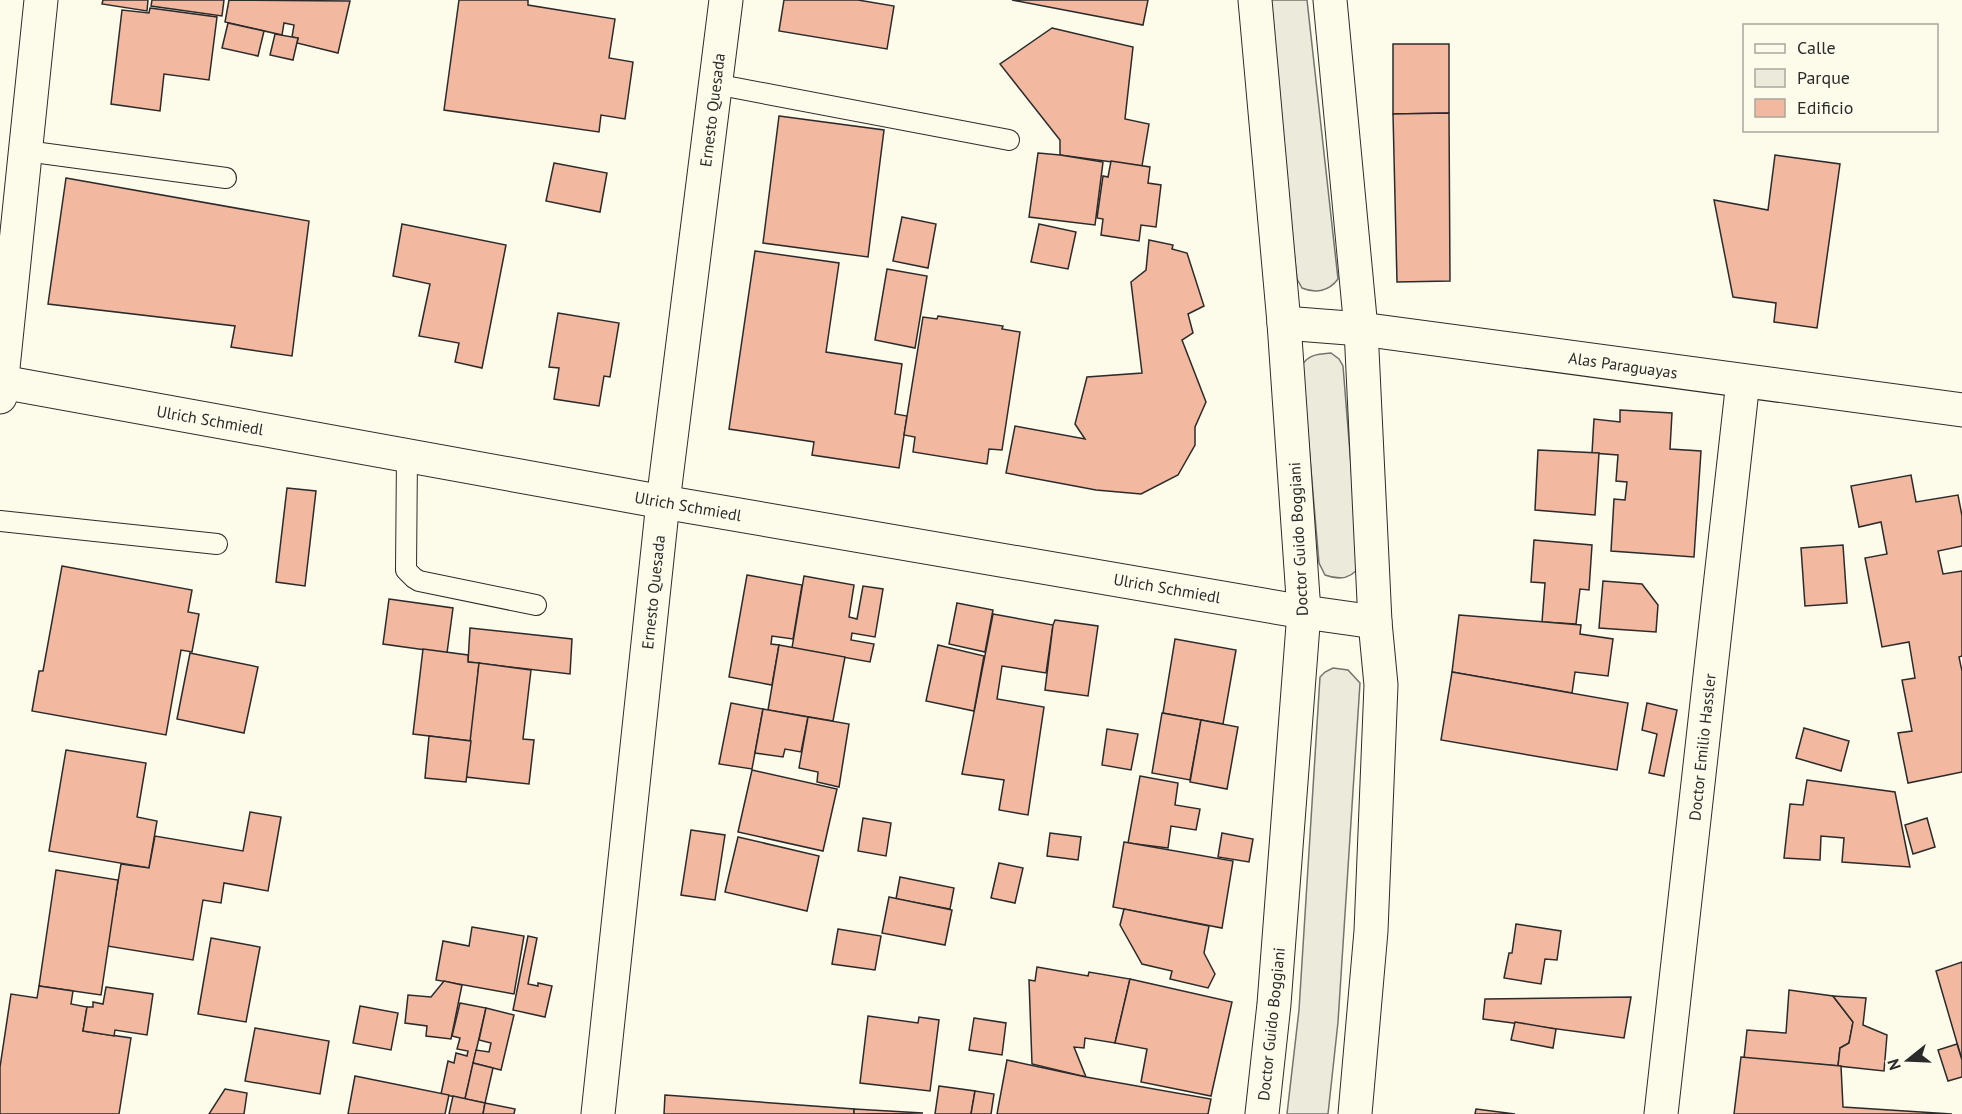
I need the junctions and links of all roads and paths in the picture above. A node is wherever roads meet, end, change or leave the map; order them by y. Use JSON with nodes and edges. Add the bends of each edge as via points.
{"nodes":[{"id":1,"x":41,"y":0,"type":"edge"},
{"id":2,"x":726,"y":0,"type":"edge"},
{"id":3,"x":1255,"y":0,"type":"edge"},
{"id":4,"x":1330,"y":0,"type":"edge"},
{"id":5,"x":715,"y":84,"type":"junction"},
{"id":6,"x":1009,"y":140,"type":"dead end"},
{"id":7,"x":26,"y":151,"type":"junction"},
{"id":8,"x":226,"y":178,"type":"dead end"},
{"id":9,"x":1284,"y":323,"type":"junction"},
{"id":10,"x":1361,"y":329,"type":"junction"},
{"id":11,"x":1743,"y":381,"type":"junction"},
{"id":12,"x":1,"y":390,"type":"edge"},
{"id":13,"x":1962,"y":410,"type":"edge"},
{"id":14,"x":407,"y":456,"type":"junction"},
{"id":15,"x":663,"y":502,"type":"junction"},
{"id":16,"x":0,"y":521,"type":"edge"},
{"id":17,"x":217,"y":544,"type":"dead end"},
{"id":18,"x":536,"y":605,"type":"dead end"},
{"id":19,"x":1304,"y":612,"type":"junction"},
{"id":20,"x":1375,"y":622,"type":"junction"},
{"id":21,"x":598,"y":1114,"type":"edge"},
{"id":22,"x":1262,"y":1114,"type":"edge"},
{"id":23,"x":1355,"y":1114,"type":"edge"},
{"id":24,"x":1661,"y":1114,"type":"edge"}],
"edges":[{"from":1,"to":7,"type":"main road"},
{"from":2,"to":5,"type":"main road","name":"Ernesto Quesada"},
{"from":3,"to":9,"type":"main road","name":"Doctor Guido Boggiani"},
{"from":4,"to":10,"type":"main road"},
{"from":5,"to":6,"type":"lane"},
{"from":5,"to":15,"type":"main road","name":"Ernesto Quesada"},
{"from":7,"to":8,"type":"lane"},
{"from":7,"to":12,"type":"main road"},
{"from":9,"to":10,"type":"main road","name":"Alas Paraguayas"},
{"from":9,"to":19,"type":"main road","name":"Doctor Guido Boggiani"},
{"from":10,"to":11,"type":"main road","name":"Alas Paraguayas"},
{"from":10,"to":20,"type":"main road"},
{"from":11,"to":13,"type":"main road","name":"Alas Paraguayas"},
{"from":11,"to":24,"type":"main road","name":"Doctor Emilio Hassler"},
{"from":12,"to":14,"type":"main road","name":"Ulrich Schmiedl"},
{"from":14,"to":15,"type":"main road","name":"Ulrich Schmiedl"},
{"from":14,"to":18,"type":"lane","via":[[406,570],[410,575],[419,581]]},
{"from":15,"to":19,"type":"main road","name":"Ulrich Schmiedl"},
{"from":15,"to":21,"type":"main road","name":"Ernesto Quesada"},
{"from":16,"to":17,"type":"lane"},
{"from":19,"to":20,"type":"main road","name":"Ulrich Schmiedl"},
{"from":19,"to":22,"type":"main road","name":"Doctor Guido Boggiani"},
{"from":20,"to":23,"type":"main road","via":[[1381,685],[1371,931]]}]}
